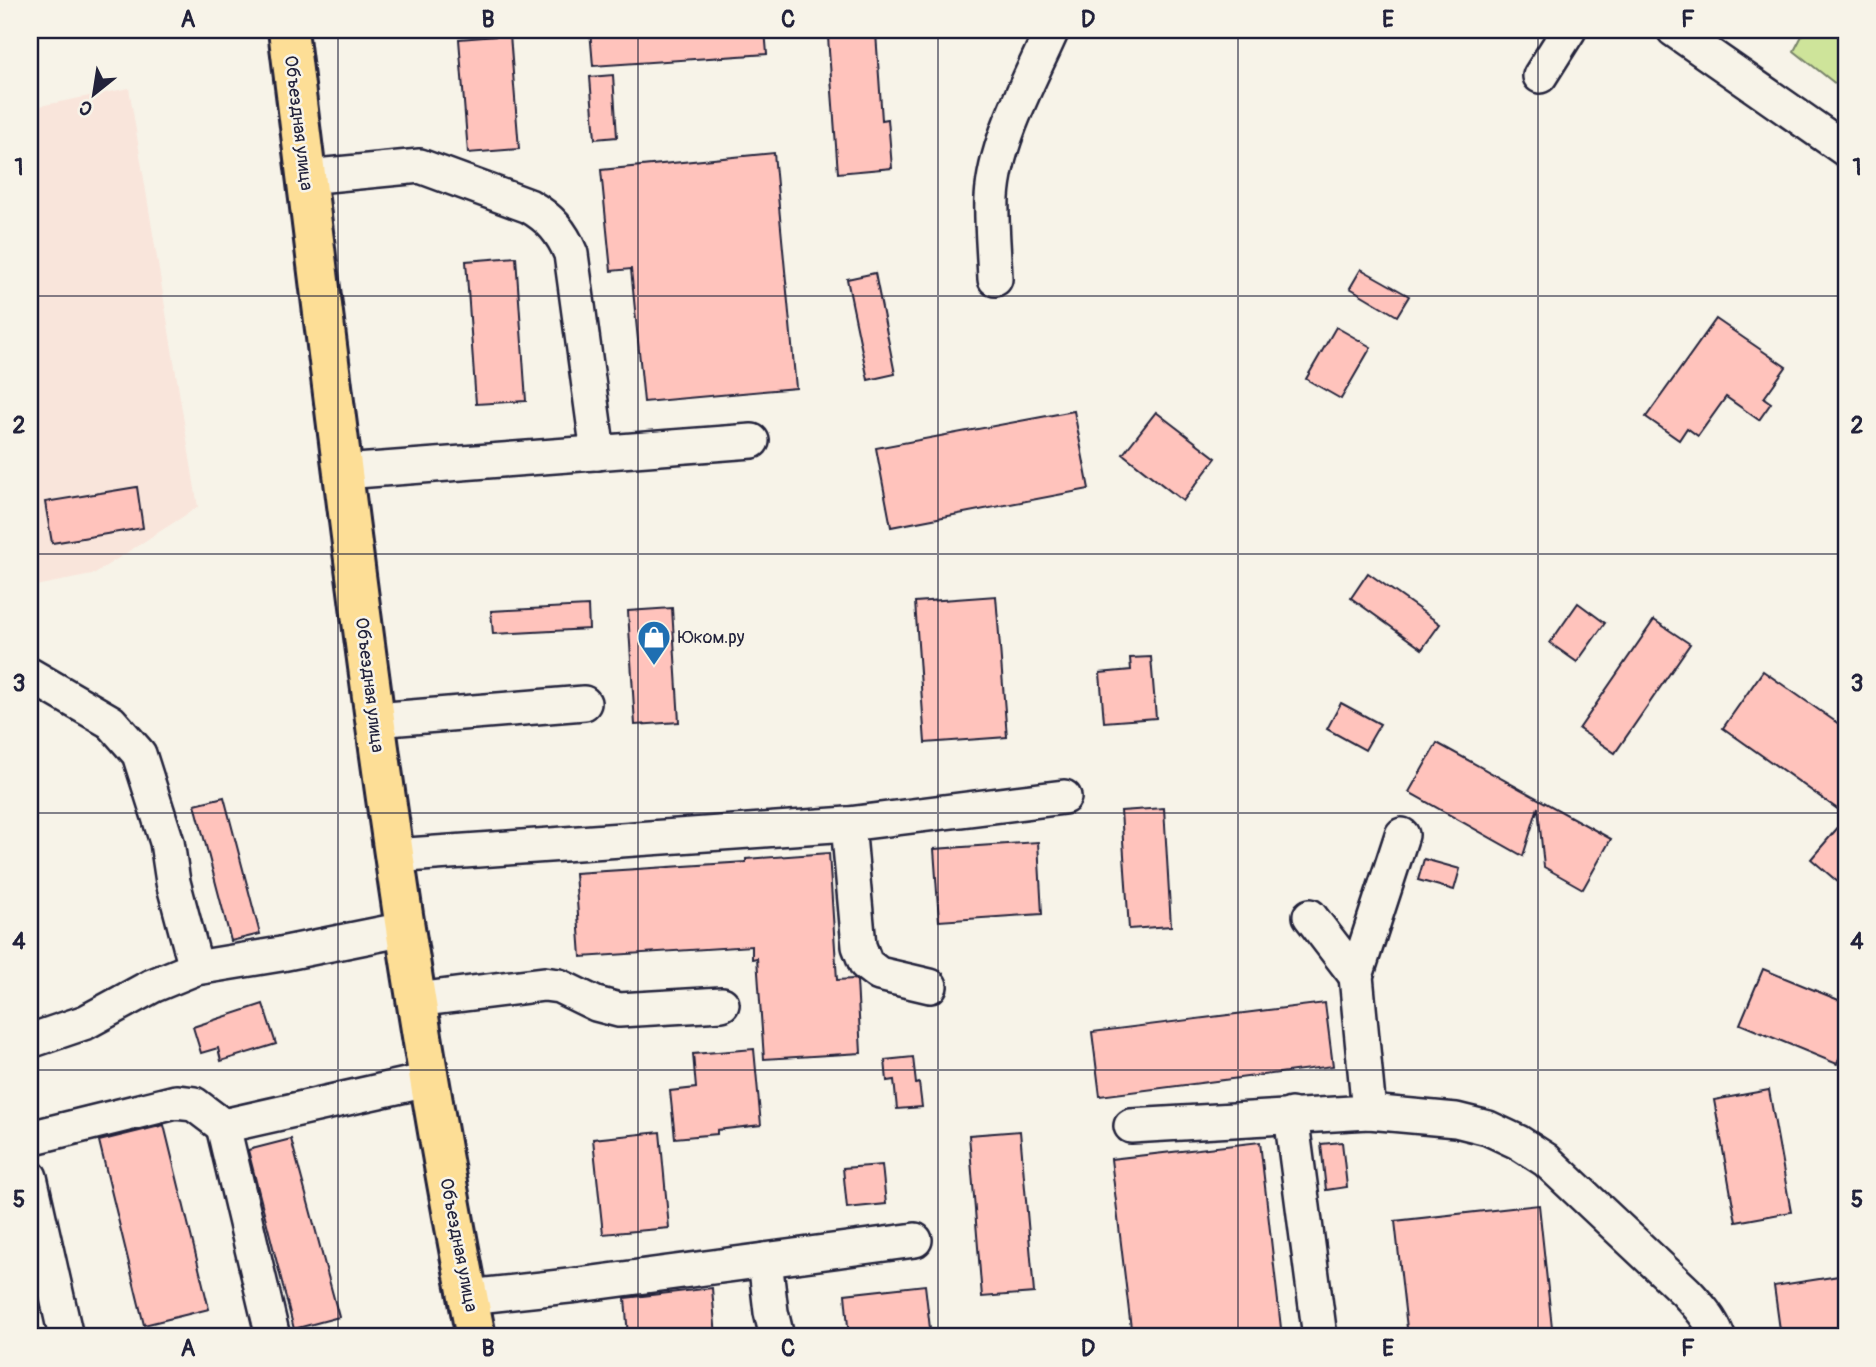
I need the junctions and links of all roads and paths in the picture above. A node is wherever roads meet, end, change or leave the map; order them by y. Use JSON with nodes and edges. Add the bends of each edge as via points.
{"nodes":[{"id":1,"x":288,"y":30,"type":"edge"},
{"id":2,"x":1052,"y":30,"type":"edge"},
{"id":3,"x":1569,"y":30,"type":"edge"},
{"id":4,"x":1674,"y":30,"type":"edge"},
{"id":5,"x":1540,"y":76,"type":"dead end"},
{"id":6,"x":1846,"y":150,"type":"edge"},
{"id":7,"x":306,"y":177,"type":"junction"},
{"id":8,"x":995,"y":279,"type":"dead end"},
{"id":9,"x":752,"y":441,"type":"dead end"},
{"id":10,"x":598,"y":453,"type":"junction"},
{"id":11,"x":343,"y":472,"type":"junction"},
{"id":12,"x":30,"y":675,"type":"edge"},
{"id":13,"x":584,"y":703,"type":"dead end"},
{"id":14,"x":375,"y":720,"type":"junction"},
{"id":15,"x":1064,"y":797,"type":"dead end"},
{"id":16,"x":848,"y":824,"type":"junction"},
{"id":17,"x":1402,"y":835,"type":"dead end"},
{"id":18,"x":393,"y":856,"type":"junction"},
{"id":19,"x":1310,"y":916,"type":"dead end"},
{"id":20,"x":405,"y":929,"type":"junction"},
{"id":21,"x":196,"y":968,"type":"junction"},
{"id":22,"x":1356,"y":976,"type":"junction"},
{"id":23,"x":930,"y":986,"type":"dead end"},
{"id":24,"x":416,"y":1000,"type":"junction"},
{"id":25,"x":722,"y":1004,"type":"dead end"},
{"id":26,"x":30,"y":1041,"type":"edge"},
{"id":27,"x":428,"y":1080,"type":"junction"},
{"id":28,"x":1369,"y":1111,"type":"junction"},
{"id":29,"x":1291,"y":1115,"type":"junction"},
{"id":30,"x":223,"y":1126,"type":"junction"},
{"id":31,"x":1131,"y":1126,"type":"dead end"},
{"id":32,"x":30,"y":1138,"type":"edge"},
{"id":33,"x":30,"y":1177,"type":"edge"},
{"id":34,"x":915,"y":1240,"type":"dead end"},
{"id":35,"x":765,"y":1261,"type":"junction"},
{"id":36,"x":468,"y":1297,"type":"junction"},
{"id":37,"x":66,"y":1337,"type":"edge"},
{"id":38,"x":273,"y":1337,"type":"edge"},
{"id":39,"x":476,"y":1337,"type":"edge"},
{"id":40,"x":778,"y":1337,"type":"edge"},
{"id":41,"x":1320,"y":1337,"type":"edge"},
{"id":42,"x":1718,"y":1337,"type":"edge"}],
"edges":[{"from":1,"to":7,"type":"main road","name":"Объездная улица"},
{"from":2,"to":8,"type":"street","via":[[997,169],[992,197]]},
{"from":3,"to":5,"type":"street"},
{"from":4,"to":6,"type":"street"},
{"from":7,"to":10,"type":"street","via":[[420,166],[544,215],[571,254]]},
{"from":7,"to":11,"type":"main road","name":"Объездная улица"},
{"from":9,"to":10,"type":"street"},
{"from":10,"to":11,"type":"street"},
{"from":11,"to":14,"type":"main road","name":"Объездная улица"},
{"from":12,"to":21,"type":"street","via":[[111,722],[139,754],[167,842]]},
{"from":13,"to":14,"type":"street"},
{"from":14,"to":18,"type":"main road","name":"Объездная улица"},
{"from":15,"to":16,"type":"street"},
{"from":16,"to":18,"type":"street"},
{"from":16,"to":23,"type":"street","via":[[859,946],[866,964],[879,974]]},
{"from":17,"to":22,"type":"street"},
{"from":18,"to":20,"type":"main road","name":"Объездная улица"},
{"from":19,"to":22,"type":"street"},
{"from":20,"to":21,"type":"street"},
{"from":20,"to":24,"type":"main road","name":"Объездная улица"},
{"from":21,"to":26,"type":"street","via":[[86,1022]]},
{"from":22,"to":28,"type":"street"},
{"from":24,"to":25,"type":"street","via":[[544,984],[619,1010]]},
{"from":24,"to":27,"type":"main road","name":"Объездная улица"},
{"from":27,"to":30,"type":"street"},
{"from":27,"to":36,"type":"main road","name":"Объездная улица"},
{"from":28,"to":29,"type":"street"},
{"from":28,"to":42,"type":"street","via":[[1488,1128],[1546,1160],[1686,1292]]},
{"from":29,"to":31,"type":"street"},
{"from":29,"to":41,"type":"street"},
{"from":30,"to":32,"type":"street","via":[[194,1104],[177,1102]]},
{"from":30,"to":38,"type":"street"},
{"from":33,"to":37,"type":"street"},
{"from":34,"to":35,"type":"street"},
{"from":35,"to":36,"type":"street","via":[[579,1294]]},
{"from":35,"to":40,"type":"street"},
{"from":36,"to":39,"type":"main road","name":"Объездная улица"}]}
